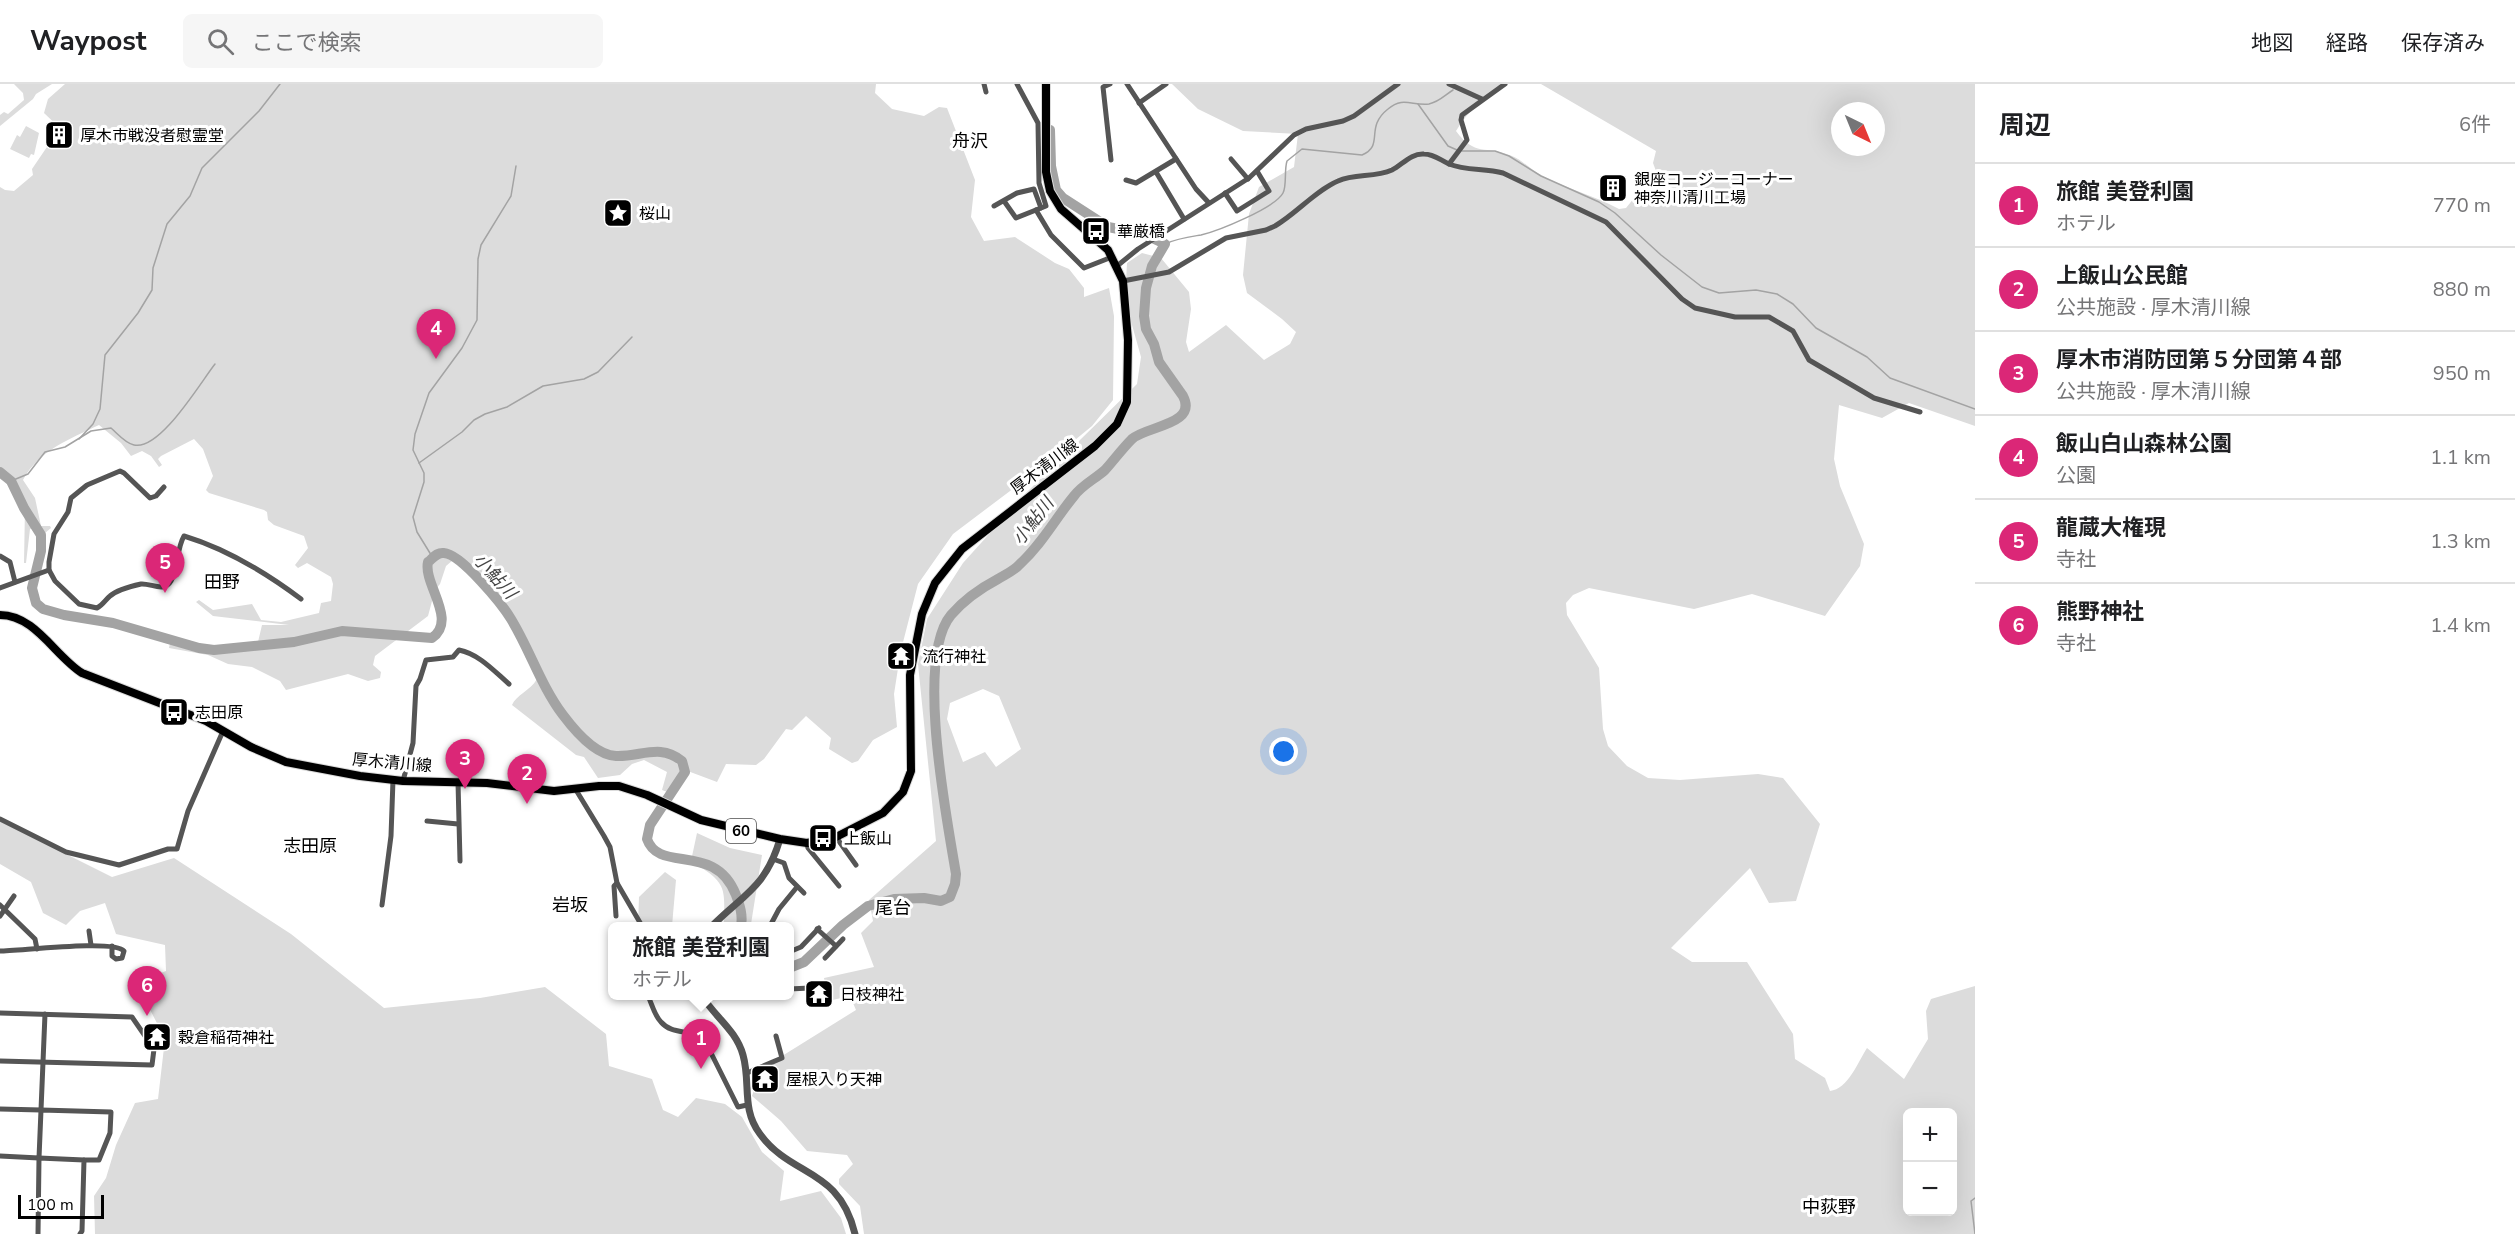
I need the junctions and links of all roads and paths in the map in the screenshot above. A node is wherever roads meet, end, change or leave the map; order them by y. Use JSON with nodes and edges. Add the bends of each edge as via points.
{"nodes":[{"id":1,"x":984,"y":84,"type":"edge"},
{"id":2,"x":1017,"y":84,"type":"edge"},
{"id":3,"x":1046,"y":84,"type":"edge"},
{"id":4,"x":1110,"y":84,"type":"edge"},
{"id":5,"x":1127,"y":84,"type":"edge"},
{"id":6,"x":1166,"y":84,"type":"edge"},
{"id":7,"x":1398,"y":84,"type":"edge"},
{"id":8,"x":1449,"y":84,"type":"edge"},
{"id":9,"x":1505,"y":84,"type":"edge"},
{"id":10,"x":1102,"y":85,"type":"edge"},
{"id":11,"x":986,"y":93,"type":"dead end"},
{"id":12,"x":1482,"y":99,"type":"junction"},
{"id":13,"x":1139,"y":103,"type":"junction"},
{"id":14,"x":1176,"y":159,"type":"junction"},
{"id":15,"x":1231,"y":159,"type":"dead end"},
{"id":16,"x":1111,"y":160,"type":"dead end"},
{"id":17,"x":1449,"y":164,"type":"junction"},
{"id":18,"x":1042,"y":171,"type":"junction"},
{"id":19,"x":1257,"y":171,"type":"junction"},
{"id":20,"x":1156,"y":172,"type":"junction"},
{"id":21,"x":1248,"y":179,"type":"junction"},
{"id":22,"x":1126,"y":180,"type":"dead end"},
{"id":23,"x":1225,"y":193,"type":"junction"},
{"id":24,"x":1004,"y":201,"type":"junction"},
{"id":25,"x":1209,"y":203,"type":"junction"},
{"id":26,"x":994,"y":207,"type":"dead end"},
{"id":27,"x":1038,"y":209,"type":"junction"},
{"id":28,"x":1181,"y":221,"type":"junction"},
{"id":29,"x":1112,"y":256,"type":"junction"},
{"id":30,"x":1117,"y":266,"type":"junction"},
{"id":31,"x":1123,"y":281,"type":"junction"},
{"id":32,"x":1920,"y":412,"type":"dead end"},
{"id":33,"x":164,"y":487,"type":"dead end"},
{"id":34,"x":0,"y":556,"type":"edge"},
{"id":35,"x":47,"y":571,"type":"junction"},
{"id":36,"x":16,"y":581,"type":"junction"},
{"id":37,"x":0,"y":588,"type":"edge"},
{"id":38,"x":301,"y":599,"type":"dead end"},
{"id":39,"x":0,"y":615,"type":"edge"},
{"id":40,"x":509,"y":684,"type":"dead end"},
{"id":41,"x":223,"y":731,"type":"junction"},
{"id":42,"x":393,"y":780,"type":"junction"},
{"id":43,"x":404,"y":781,"type":"junction"},
{"id":44,"x":458,"y":782,"type":"junction"},
{"id":45,"x":576,"y":790,"type":"junction"},
{"id":46,"x":0,"y":819,"type":"edge"},
{"id":47,"x":427,"y":821,"type":"dead end"},
{"id":48,"x":458,"y":824,"type":"junction"},
{"id":49,"x":836,"y":837,"type":"junction"},
{"id":50,"x":780,"y":839,"type":"junction"},
{"id":51,"x":810,"y":843,"type":"junction"},
{"id":52,"x":783,"y":856,"type":"dead end"},
{"id":53,"x":774,"y":859,"type":"junction"},
{"id":54,"x":460,"y":861,"type":"dead end"},
{"id":55,"x":784,"y":863,"type":"junction"},
{"id":56,"x":856,"y":866,"type":"dead end"},
{"id":57,"x":617,"y":883,"type":"junction"},
{"id":58,"x":839,"y":886,"type":"dead end"},
{"id":59,"x":797,"y":887,"type":"junction"},
{"id":60,"x":804,"y":893,"type":"dead end"},
{"id":61,"x":14,"y":896,"type":"dead end"},
{"id":62,"x":382,"y":905,"type":"dead end"},
{"id":63,"x":3,"y":906,"type":"edge"},
{"id":64,"x":0,"y":916,"type":"edge"},
{"id":65,"x":616,"y":916,"type":"dead end"},
{"id":66,"x":639,"y":922,"type":"edge"},
{"id":67,"x":717,"y":922,"type":"edge"},
{"id":68,"x":772,"y":922,"type":"edge"},
{"id":69,"x":89,"y":932,"type":"dead end"},
{"id":70,"x":843,"y":939,"type":"dead end"},
{"id":71,"x":91,"y":945,"type":"junction"},
{"id":72,"x":112,"y":946,"type":"dead end"},
{"id":73,"x":835,"y":946,"type":"junction"},
{"id":74,"x":56,"y":948,"type":"junction"},
{"id":75,"x":37,"y":949,"type":"junction"},
{"id":76,"x":23,"y":950,"type":"junction"},
{"id":77,"x":794,"y":950,"type":"edge"},
{"id":78,"x":0,"y":951,"type":"edge"},
{"id":79,"x":56,"y":957,"type":"dead end"},
{"id":80,"x":825,"y":958,"type":"dead end"},
{"id":81,"x":24,"y":960,"type":"dead end"},
{"id":82,"x":810,"y":988,"type":"dead end"},
{"id":83,"x":794,"y":989,"type":"edge"},
{"id":84,"x":650,"y":1000,"type":"edge"},
{"id":85,"x":705,"y":1000,"type":"edge"},
{"id":86,"x":0,"y":1013,"type":"edge"},
{"id":87,"x":45,"y":1014,"type":"junction"},
{"id":88,"x":776,"y":1036,"type":"dead end"},
{"id":89,"x":0,"y":1061,"type":"edge"},
{"id":90,"x":42,"y":1062,"type":"junction"},
{"id":91,"x":747,"y":1072,"type":"junction"},
{"id":92,"x":747,"y":1105,"type":"junction"},
{"id":93,"x":0,"y":1109,"type":"edge"},
{"id":94,"x":41,"y":1110,"type":"junction"},
{"id":95,"x":0,"y":1156,"type":"edge"},
{"id":96,"x":39,"y":1158,"type":"junction"},
{"id":97,"x":84,"y":1160,"type":"junction"},
{"id":98,"x":38,"y":1234,"type":"edge"},
{"id":99,"x":80,"y":1234,"type":"edge"},
{"id":100,"x":855,"y":1234,"type":"edge"}],
"edges":[{"from":1,"to":11,"type":"street"},
{"from":2,"to":18,"type":"street","via":[[1038,123]]},
{"from":3,"to":18,"type":"main road","name":"厚木清川線","number":"60"},
{"from":4,"to":10,"type":"street"},
{"from":5,"to":13,"type":"street"},
{"from":6,"to":13,"type":"street"},
{"from":7,"to":19,"type":"street","via":[[1354,116],[1294,135]]},
{"from":8,"to":12,"type":"street"},
{"from":9,"to":12,"type":"street"},
{"from":10,"to":16,"type":"street"},
{"from":12,"to":17,"type":"street","via":[[1462,115],[1467,140]]},
{"from":13,"to":14,"type":"street"},
{"from":14,"to":20,"type":"street"},
{"from":14,"to":25,"type":"street"},
{"from":15,"to":21,"type":"street"},
{"from":17,"to":31,"type":"street","via":[[1422,153],[1386,172],[1340,180],[1275,226],[1226,238],[1165,273]]},
{"from":17,"to":32,"type":"street","via":[[1503,172],[1606,222],[1689,305],[1735,318],[1769,317],[1793,331],[1809,360],[1874,398]]},
{"from":18,"to":27,"type":"street","via":[[1039,183],[1046,206]]},
{"from":18,"to":29,"type":"main road","name":"厚木清川線","number":"60","via":[[1058,206]]},
{"from":19,"to":21,"type":"street"},
{"from":19,"to":23,"type":"street","via":[[1269,191],[1237,211]]},
{"from":20,"to":22,"type":"street","via":[[1136,183]]},
{"from":20,"to":28,"type":"street"},
{"from":21,"to":23,"type":"street"},
{"from":23,"to":25,"type":"street"},
{"from":24,"to":26,"type":"street"},
{"from":24,"to":27,"type":"street","via":[[1016,218]]},
{"from":24,"to":27,"type":"street","via":[[1034,189]]},
{"from":25,"to":28,"type":"street"},
{"from":27,"to":29,"type":"street","via":[[1051,235],[1084,268]]},
{"from":28,"to":30,"type":"street"},
{"from":29,"to":30,"type":"main road","name":"厚木清川線","number":"60"},
{"from":30,"to":31,"type":"main road","name":"厚木清川線","number":"60"},
{"from":31,"to":49,"type":"main road","name":"厚木清川線","number":"60","via":[[1129,386],[1120,418],[1095,446],[962,549],[941,573],[927,598],[913,658],[909,712],[912,764],[907,785],[883,813]]},
{"from":33,"to":35,"type":"street","via":[[150,498],[120,471],[87,485],[71,498],[68,512],[54,534]]},
{"from":34,"to":36,"type":"street","via":[[10,562]]},
{"from":35,"to":36,"type":"street"},
{"from":35,"to":38,"type":"street","via":[[79,604],[97,608],[113,594],[131,586],[166,586],[171,581],[178,545],[184,536],[221,549],[274,578]]},
{"from":36,"to":37,"type":"street"},
{"from":39,"to":41,"type":"main road","name":"厚木清川線","number":"60","via":[[28,624],[82,673]]},
{"from":40,"to":43,"type":"street","via":[[477,656],[466,652],[459,650],[453,657],[426,660],[416,686],[413,743]]},
{"from":41,"to":42,"type":"main road","name":"厚木清川線","number":"60","via":[[286,762]]},
{"from":41,"to":46,"type":"street","via":[[188,812],[177,849],[119,865],[66,852]]},
{"from":42,"to":43,"type":"main road","name":"厚木清川線","number":"60"},
{"from":42,"to":62,"type":"street"},
{"from":43,"to":44,"type":"main road","name":"厚木清川線","number":"60"},
{"from":44,"to":45,"type":"main road","name":"厚木清川線","number":"60"},
{"from":44,"to":48,"type":"street"},
{"from":45,"to":50,"type":"main road","name":"厚木清川線","number":"60","via":[[620,786],[708,822]]},
{"from":45,"to":57,"type":"street","via":[[608,843]]},
{"from":47,"to":48,"type":"street"},
{"from":48,"to":54,"type":"street"},
{"from":49,"to":51,"type":"main road","number":"60"},
{"from":49,"to":56,"type":"street"},
{"from":50,"to":51,"type":"main road","name":"厚木清川線","number":"60"},
{"from":50,"to":53,"type":"street"},
{"from":51,"to":58,"type":"street","via":[[808,848]]},
{"from":52,"to":55,"type":"street"},
{"from":53,"to":55,"type":"street"},
{"from":53,"to":67,"type":"street","via":[[762,879]]},
{"from":55,"to":59,"type":"street"},
{"from":57,"to":65,"type":"street"},
{"from":57,"to":66,"type":"street"},
{"from":59,"to":60,"type":"street"},
{"from":59,"to":68,"type":"street"},
{"from":61,"to":63,"type":"street"},
{"from":63,"to":64,"type":"street"},
{"from":63,"to":75,"type":"street","via":[[35,939]]},
{"from":69,"to":71,"type":"street"},
{"from":70,"to":73,"type":"street"},
{"from":71,"to":72,"type":"street"},
{"from":71,"to":74,"type":"street"},
{"from":73,"to":77,"type":"street","via":[[818,929]]},
{"from":73,"to":80,"type":"street"},
{"from":74,"to":75,"type":"street"},
{"from":74,"to":79,"type":"street"},
{"from":75,"to":76,"type":"street"},
{"from":76,"to":78,"type":"street"},
{"from":76,"to":81,"type":"street"},
{"from":82,"to":83,"type":"street"},
{"from":84,"to":92,"type":"street","via":[[666,1027],[696,1034],[705,1041],[738,1107]]},
{"from":85,"to":91,"type":"street","via":[[736,1038]]},
{"from":86,"to":87,"type":"street"},
{"from":87,"to":90,"type":"street"},
{"from":87,"to":90,"type":"street","via":[[132,1017],[154,1049],[154,1064]]},
{"from":88,"to":91,"type":"street","via":[[782,1057]]},
{"from":89,"to":90,"type":"street"},
{"from":90,"to":94,"type":"street"},
{"from":91,"to":92,"type":"street"},
{"from":92,"to":100,"type":"street","via":[[764,1139],[834,1191],[849,1212]]},
{"from":93,"to":94,"type":"street"},
{"from":94,"to":96,"type":"street"},
{"from":94,"to":97,"type":"street","via":[[111,1112],[110,1133],[99,1160]]},
{"from":95,"to":96,"type":"street"},
{"from":96,"to":97,"type":"street"},
{"from":96,"to":98,"type":"street"},
{"from":97,"to":99,"type":"street"}]}
